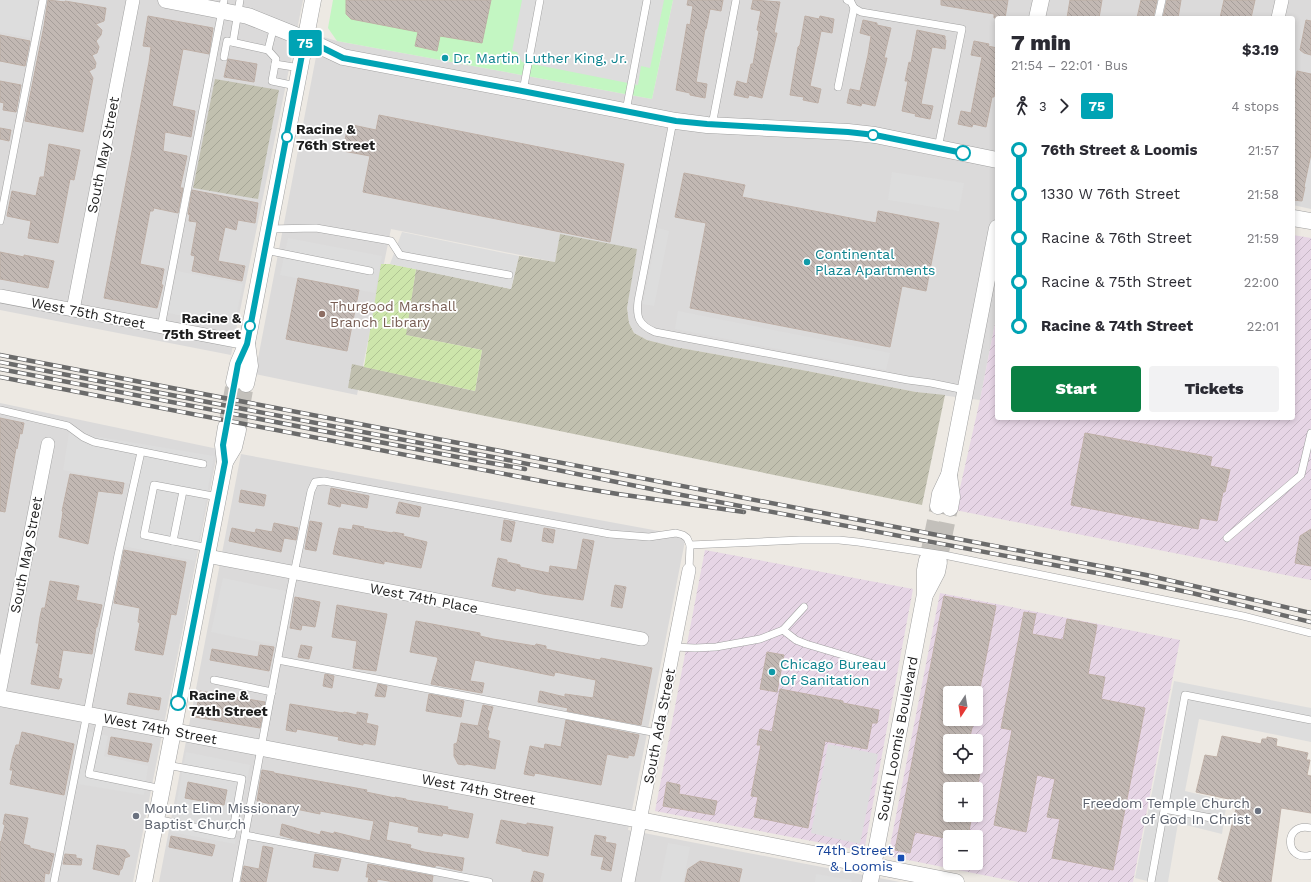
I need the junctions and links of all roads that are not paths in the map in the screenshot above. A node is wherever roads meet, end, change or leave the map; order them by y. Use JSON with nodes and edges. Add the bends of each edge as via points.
{"nodes":[{"id":1,"x":43,"y":0,"type":"edge"},
{"id":2,"x":133,"y":0,"type":"edge"},
{"id":3,"x":166,"y":0,"type":"edge"},
{"id":4,"x":313,"y":0,"type":"edge"},
{"id":5,"x":540,"y":0,"type":"edge"},
{"id":6,"x":647,"y":0,"type":"edge"},
{"id":7,"x":736,"y":0,"type":"edge"},
{"id":8,"x":847,"y":0,"type":"edge"},
{"id":9,"x":1041,"y":0,"type":"edge"},
{"id":10,"x":1162,"y":0,"type":"edge"},
{"id":11,"x":1282,"y":0,"type":"edge"},
{"id":12,"x":231,"y":6,"type":"edge"},
{"id":13,"x":854,"y":8,"type":"junction"},
{"id":14,"x":1037,"y":16,"type":"edge"},
{"id":15,"x":1158,"y":16,"type":"edge"},
{"id":16,"x":1278,"y":16,"type":"edge"},
{"id":17,"x":274,"y":26,"type":"junction"},
{"id":18,"x":305,"y":39,"type":"junction"},
{"id":19,"x":233,"y":42,"type":"junction"},
{"id":20,"x":268,"y":50,"type":"junction"},
{"id":21,"x":224,"y":57,"type":"dead end"},
{"id":22,"x":275,"y":64,"type":"junction"},
{"id":23,"x":300,"y":68,"type":"junction"},
{"id":24,"x":296,"y":86,"type":"junction"},
{"id":25,"x":838,"y":87,"type":"dead end"},
{"id":26,"x":522,"y":91,"type":"junction"},
{"id":27,"x":626,"y":111,"type":"junction"},
{"id":28,"x":673,"y":121,"type":"junction"},
{"id":29,"x":712,"y":125,"type":"junction"},
{"id":30,"x":938,"y":148,"type":"junction"},
{"id":31,"x":995,"y":160,"type":"edge"},
{"id":32,"x":1295,"y":218,"type":"edge"},
{"id":33,"x":0,"y":221,"type":"edge"},
{"id":34,"x":1311,"y":221,"type":"edge"},
{"id":35,"x":269,"y":229,"type":"junction"},
{"id":36,"x":995,"y":238,"type":"edge"},
{"id":37,"x":265,"y":250,"type":"junction"},
{"id":38,"x":370,"y":271,"type":"dead end"},
{"id":39,"x":509,"y":275,"type":"dead end"},
{"id":40,"x":0,"y":296,"type":"edge"},
{"id":41,"x":73,"y":310,"type":"junction"},
{"id":42,"x":161,"y":327,"type":"junction"},
{"id":43,"x":247,"y":344,"type":"junction"},
{"id":44,"x":240,"y":383,"type":"tunnel mouth"},
{"id":45,"x":965,"y":390,"type":"junction"},
{"id":46,"x":0,"y":410,"type":"edge"},
{"id":47,"x":232,"y":428,"type":"tunnel mouth"},
{"id":48,"x":1311,"y":433,"type":"edge"},
{"id":49,"x":48,"y":444,"type":"dead end"},
{"id":50,"x":141,"y":452,"type":"junction"},
{"id":51,"x":203,"y":464,"type":"dead end"},
{"id":52,"x":183,"y":491,"type":"junction"},
{"id":53,"x":218,"y":497,"type":"junction"},
{"id":54,"x":944,"y":507,"type":"tunnel mouth"},
{"id":55,"x":1227,"y":538,"type":"dead end"},
{"id":56,"x":173,"y":541,"type":"junction"},
{"id":57,"x":690,"y":545,"type":"junction"},
{"id":58,"x":207,"y":552,"type":"junction"},
{"id":59,"x":933,"y":561,"type":"tunnel mouth"},
{"id":60,"x":689,"y":570,"type":"joint"},
{"id":61,"x":294,"y":573,"type":"junction"},
{"id":62,"x":804,"y":607,"type":"dead end"},
{"id":63,"x":783,"y":630,"type":"junction"},
{"id":64,"x":1311,"y":633,"type":"edge"},
{"id":65,"x":642,"y":639,"type":"dead end"},
{"id":66,"x":674,"y":647,"type":"junction"},
{"id":67,"x":278,"y":660,"type":"junction"},
{"id":68,"x":880,"y":666,"type":"dead end"},
{"id":69,"x":214,"y":680,"type":"dead end"},
{"id":70,"x":0,"y":689,"type":"edge"},
{"id":71,"x":272,"y":692,"type":"junction"},
{"id":72,"x":0,"y":698,"type":"edge"},
{"id":73,"x":94,"y":716,"type":"junction"},
{"id":74,"x":1311,"y":720,"type":"edge"},
{"id":75,"x":173,"y":731,"type":"junction"},
{"id":76,"x":658,"y":732,"type":"junction"},
{"id":77,"x":261,"y":748,"type":"junction"},
{"id":78,"x":167,"y":765,"type":"junction"},
{"id":79,"x":162,"y":790,"type":"junction"},
{"id":80,"x":1164,"y":809,"type":"junction"},
{"id":81,"x":156,"y":819,"type":"junction"},
{"id":82,"x":640,"y":820,"type":"junction"},
{"id":83,"x":1227,"y":821,"type":"dead end"},
{"id":84,"x":1311,"y":828,"type":"edge"},
{"id":85,"x":245,"y":835,"type":"junction"},
{"id":86,"x":1311,"y":855,"type":"edge"},
{"id":87,"x":874,"y":866,"type":"junction"},
{"id":88,"x":54,"y":882,"type":"edge"},
{"id":89,"x":144,"y":882,"type":"edge"},
{"id":90,"x":236,"y":882,"type":"edge"},
{"id":91,"x":489,"y":882,"type":"edge"},
{"id":92,"x":628,"y":882,"type":"edge"},
{"id":93,"x":870,"y":882,"type":"edge"},
{"id":94,"x":956,"y":882,"type":"edge"},
{"id":95,"x":1151,"y":882,"type":"edge"}],
"edges":[{"from":1,"to":33,"type":"lane"},
{"from":2,"to":41,"type":"street","name":"South May Street"},
{"from":3,"to":12,"type":"street"},
{"from":4,"to":18,"type":"street"},
{"from":5,"to":26,"type":"lane"},
{"from":6,"to":27,"type":"lane"},
{"from":7,"to":29,"type":"lane"},
{"from":8,"to":13,"type":"lane"},
{"from":9,"to":14,"type":"street"},
{"from":10,"to":15,"type":"lane"},
{"from":11,"to":16,"type":"street"},
{"from":12,"to":17,"type":"street"},
{"from":12,"to":19,"type":"lane"},
{"from":12,"to":42,"type":"lane"},
{"from":13,"to":25,"type":"lane"},
{"from":13,"to":30,"type":"lane","via":[[861,12],[962,29]]},
{"from":17,"to":18,"type":"street"},
{"from":17,"to":20,"type":"lane"},
{"from":18,"to":23,"type":"street"},
{"from":18,"to":26,"type":"street","via":[[343,58]]},
{"from":19,"to":20,"type":"lane"},
{"from":19,"to":21,"type":"lane","via":[[227,41]]},
{"from":20,"to":22,"type":"lane","via":[[276,59]]},
{"from":22,"to":23,"type":"lane"},
{"from":22,"to":24,"type":"lane","via":[[272,81]]},
{"from":23,"to":24,"type":"street"},
{"from":24,"to":35,"type":"street"},
{"from":26,"to":27,"type":"street"},
{"from":27,"to":28,"type":"street"},
{"from":28,"to":29,"type":"street"},
{"from":28,"to":45,"type":"lane","via":[[638,301],[637,311],[640,321],[646,328],[655,332]]},
{"from":29,"to":30,"type":"street","via":[[848,132]]},
{"from":30,"to":31,"type":"street"},
{"from":32,"to":34,"type":"street"},
{"from":35,"to":37,"type":"street"},
{"from":35,"to":39,"type":"lane","via":[[316,228],[391,241],[400,255]]},
{"from":36,"to":45,"type":"street"},
{"from":37,"to":38,"type":"lane"},
{"from":37,"to":43,"type":"street"},
{"from":40,"to":41,"type":"street","name":"West 75th Street"},
{"from":41,"to":42,"type":"street","name":"West 75th Street"},
{"from":42,"to":43,"type":"street","name":"West 75th Street"},
{"from":43,"to":44,"type":"street","via":[[238,364]]},
{"from":45,"to":54,"type":"street","via":[[949,475],[940,494]]},
{"from":46,"to":50,"type":"lane","via":[[68,426],[94,442]]},
{"from":47,"to":53,"type":"street","via":[[223,445],[225,462]]},
{"from":48,"to":55,"type":"lane","via":[[1302,475]]},
{"from":49,"to":70,"type":"street","name":"South May Street"},
{"from":50,"to":51,"type":"lane"},
{"from":50,"to":73,"type":"lane","via":[[118,555]]},
{"from":52,"to":53,"type":"lane"},
{"from":52,"to":56,"type":"lane"},
{"from":52,"to":56,"type":"lane","via":[[154,485],[144,536]]},
{"from":53,"to":58,"type":"street"},
{"from":56,"to":58,"type":"lane"},
{"from":57,"to":60,"type":"lane"},
{"from":57,"to":61,"type":"lane","via":[[687,538],[676,533],[649,537],[610,534],[318,481],[311,491]]},
{"from":57,"to":64,"type":"lane","via":[[800,540],[858,542],[944,555],[1243,616]]},
{"from":58,"to":61,"type":"street","name":"West 74th Place"},
{"from":58,"to":75,"type":"street"},
{"from":59,"to":87,"type":"street","name":"South Loomis Boulevard","via":[[938,572],[925,594]]},
{"from":60,"to":66,"type":"street","name":"South Ada Street"},
{"from":61,"to":65,"type":"street","name":"West 74th Place"},
{"from":61,"to":67,"type":"lane"},
{"from":62,"to":63,"type":"lane"},
{"from":63,"to":66,"type":"lane","via":[[760,639],[716,647]]},
{"from":63,"to":68,"type":"lane","via":[[806,644]]},
{"from":66,"to":76,"type":"street","name":"South Ada Street"},
{"from":67,"to":71,"type":"lane"},
{"from":67,"to":76,"type":"lane"},
{"from":69,"to":71,"type":"lane"},
{"from":71,"to":77,"type":"lane"},
{"from":72,"to":73,"type":"street","name":"West 74th Street"},
{"from":73,"to":75,"type":"street","name":"West 74th Street"},
{"from":73,"to":79,"type":"lane","via":[[89,774]]},
{"from":73,"to":88,"type":"lane"},
{"from":74,"to":80,"type":"lane","via":[[1185,695]]},
{"from":75,"to":77,"type":"street","name":"West 74th Street"},
{"from":75,"to":78,"type":"street"},
{"from":76,"to":82,"type":"street","name":"South Ada Street"},
{"from":77,"to":82,"type":"street","name":"West 74th Street"},
{"from":77,"to":85,"type":"lane"},
{"from":78,"to":79,"type":"street"},
{"from":78,"to":81,"type":"lane","via":[[242,779],[232,835]]},
{"from":79,"to":81,"type":"street"},
{"from":80,"to":83,"type":"lane"},
{"from":80,"to":95,"type":"lane"},
{"from":81,"to":89,"type":"street"},
{"from":82,"to":87,"type":"street","name":"West 74th Street"},
{"from":82,"to":92,"type":"street","name":"South Ada Street"},
{"from":84,"to":86,"type":"lane","via":[[1306,826],[1296,829],[1290,842],[1296,854]]},
{"from":85,"to":90,"type":"lane"},
{"from":85,"to":91,"type":"lane"},
{"from":87,"to":93,"type":"street","name":"South Loomis Boulevard"},
{"from":87,"to":94,"type":"street","name":"West 74th Street"}]}
